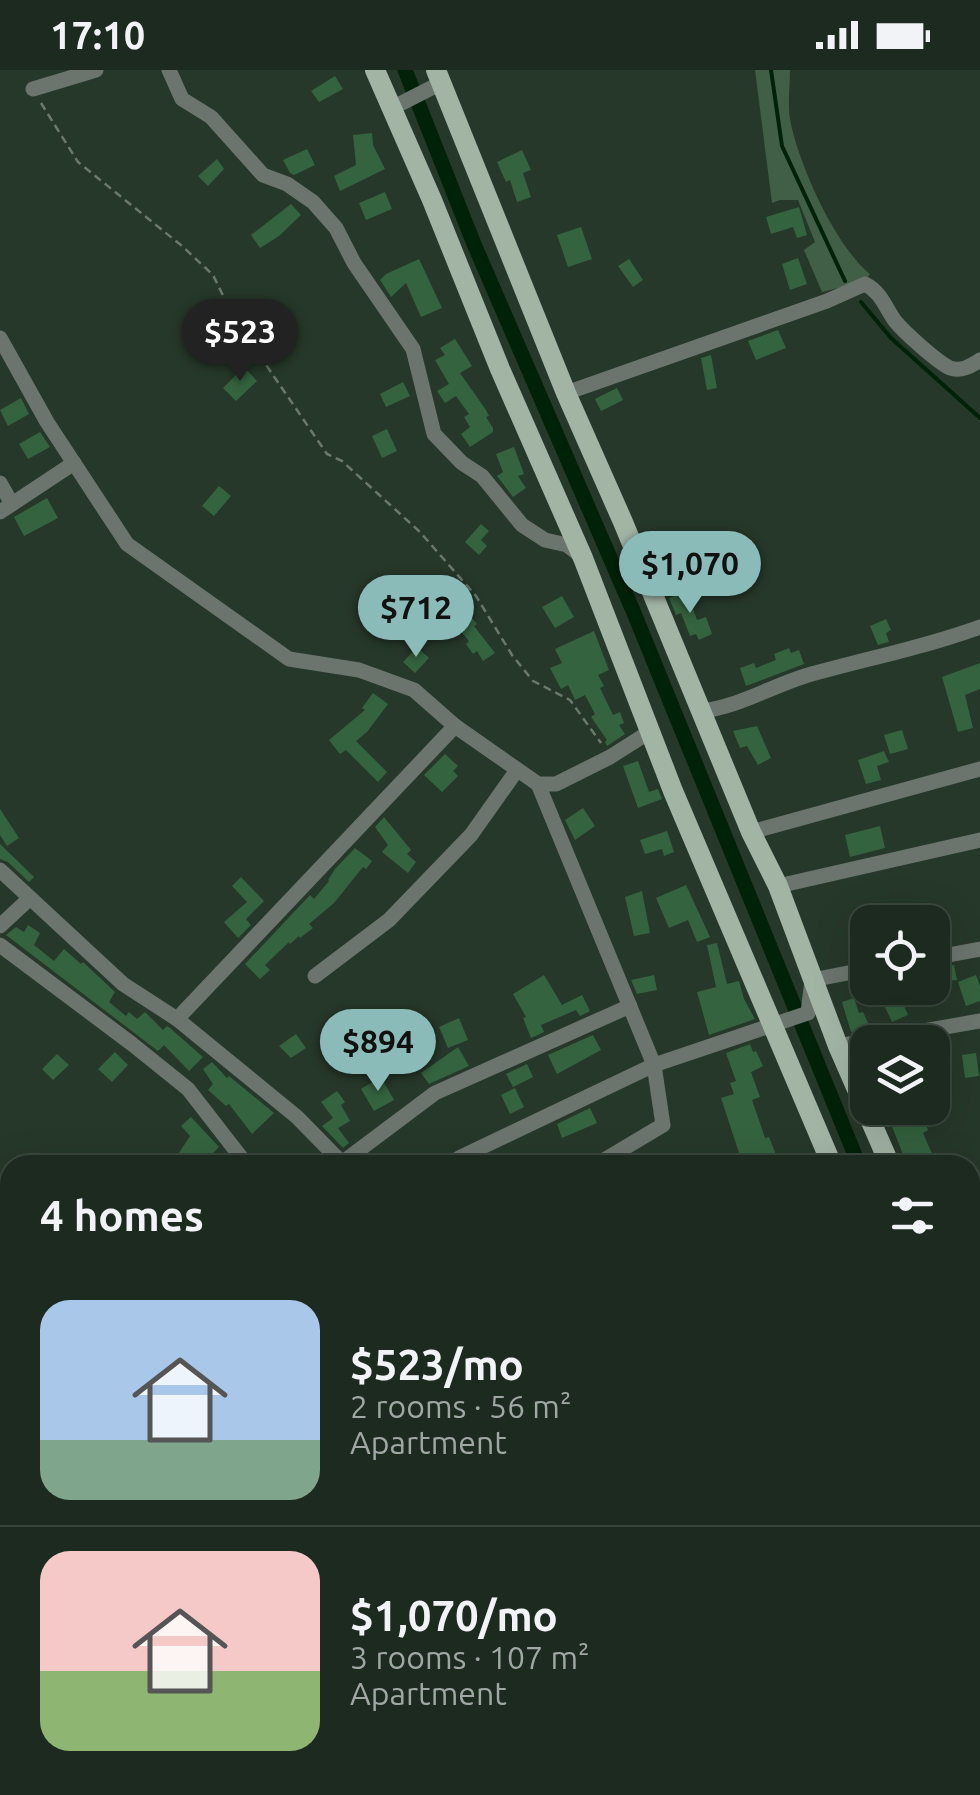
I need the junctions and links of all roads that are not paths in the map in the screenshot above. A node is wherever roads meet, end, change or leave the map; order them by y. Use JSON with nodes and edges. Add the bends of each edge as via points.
{"nodes":[{"id":1,"x":96,"y":70,"type":"edge"},
{"id":2,"x":170,"y":70,"type":"edge"},
{"id":3,"x":375,"y":70,"type":"edge"},
{"id":4,"x":434,"y":81,"type":"edge"},
{"id":5,"x":33,"y":89,"type":"road end"},
{"id":6,"x":398,"y":104,"type":"junction"},
{"id":7,"x":2,"y":346,"type":"edge"},
{"id":8,"x":980,"y":360,"type":"edge"},
{"id":9,"x":566,"y":392,"type":"junction"},
{"id":10,"x":74,"y":462,"type":"junction"},
{"id":11,"x":0,"y":483,"type":"edge"},
{"id":12,"x":6,"y":508,"type":"edge"},
{"id":13,"x":583,"y":558,"type":"junction"},
{"id":14,"x":980,"y":626,"type":"edge"},
{"id":15,"x":701,"y":711,"type":"junction"},
{"id":16,"x":454,"y":726,"type":"junction"},
{"id":17,"x":651,"y":731,"type":"junction"},
{"id":18,"x":517,"y":770,"type":"junction"},
{"id":19,"x":980,"y":770,"type":"edge"},
{"id":20,"x":538,"y":784,"type":"junction"},
{"id":21,"x":750,"y":832,"type":"junction"},
{"id":22,"x":980,"y":840,"type":"edge"},
{"id":23,"x":0,"y":870,"type":"edge"},
{"id":24,"x":778,"y":886,"type":"junction"},
{"id":25,"x":30,"y":898,"type":"junction"},
{"id":26,"x":0,"y":926,"type":"edge"},
{"id":27,"x":0,"y":946,"type":"edge"},
{"id":28,"x":980,"y":949,"type":"edge"},
{"id":29,"x":950,"y":955,"type":"edge"},
{"id":30,"x":850,"y":973,"type":"edge"},
{"id":31,"x":315,"y":976,"type":"dead end"},
{"id":32,"x":812,"y":980,"type":"junction"},
{"id":33,"x":630,"y":1006,"type":"junction"},
{"id":34,"x":177,"y":1019,"type":"junction"},
{"id":35,"x":781,"y":1022,"type":"junction"},
{"id":36,"x":980,"y":1022,"type":"edge"},
{"id":37,"x":838,"y":1046,"type":"junction"},
{"id":38,"x":654,"y":1065,"type":"junction"},
{"id":39,"x":239,"y":1155,"type":"edge"},
{"id":40,"x":333,"y":1155,"type":"edge"},
{"id":41,"x":353,"y":1155,"type":"edge"},
{"id":42,"x":469,"y":1155,"type":"edge"},
{"id":43,"x":613,"y":1155,"type":"edge"},
{"id":44,"x":828,"y":1155,"type":"edge"},
{"id":45,"x":886,"y":1155,"type":"edge"}],
"edges":[{"from":1,"to":5,"type":"street"},
{"from":2,"to":13,"type":"street","via":[[182,99],[211,116],[263,174],[313,202],[336,228],[413,349],[434,434],[482,476],[522,525]]},
{"from":3,"to":6,"type":"main road"},
{"from":4,"to":6,"type":"street"},
{"from":4,"to":9,"type":"main road"},
{"from":6,"to":13,"type":"main road","via":[[500,369]]},
{"from":7,"to":10,"type":"street"},
{"from":8,"to":9,"type":"street","via":[[952,369],[907,334],[864,284]]},
{"from":9,"to":15,"type":"main road"},
{"from":10,"to":12,"type":"street"},
{"from":10,"to":16,"type":"street","via":[[127,544],[289,660],[358,670],[414,690]]},
{"from":11,"to":12,"type":"street"},
{"from":13,"to":17,"type":"main road"},
{"from":14,"to":15,"type":"street"},
{"from":15,"to":21,"type":"main road"},
{"from":16,"to":18,"type":"street"},
{"from":16,"to":34,"type":"street"},
{"from":17,"to":20,"type":"street","via":[[556,784]]},
{"from":17,"to":35,"type":"main road"},
{"from":18,"to":20,"type":"street"},
{"from":18,"to":31,"type":"street","via":[[471,835],[389,920]]},
{"from":19,"to":21,"type":"street"},
{"from":20,"to":33,"type":"street"},
{"from":21,"to":24,"type":"main road"},
{"from":22,"to":24,"type":"street"},
{"from":23,"to":25,"type":"street"},
{"from":24,"to":32,"type":"main road"},
{"from":25,"to":26,"type":"street"},
{"from":25,"to":34,"type":"street","via":[[122,984]]},
{"from":27,"to":39,"type":"street","via":[[188,1089]]},
{"from":28,"to":29,"type":"street"},
{"from":30,"to":32,"type":"street"},
{"from":32,"to":35,"type":"street","via":[[808,1012]]},
{"from":32,"to":37,"type":"main road"},
{"from":33,"to":38,"type":"street"},
{"from":33,"to":41,"type":"street","via":[[435,1093]]},
{"from":34,"to":40,"type":"street","via":[[298,1117]]},
{"from":35,"to":38,"type":"street"},
{"from":35,"to":44,"type":"main road"},
{"from":36,"to":37,"type":"street"},
{"from":37,"to":45,"type":"main road"},
{"from":38,"to":42,"type":"street"},
{"from":38,"to":43,"type":"street","via":[[662,1126]]}]}
